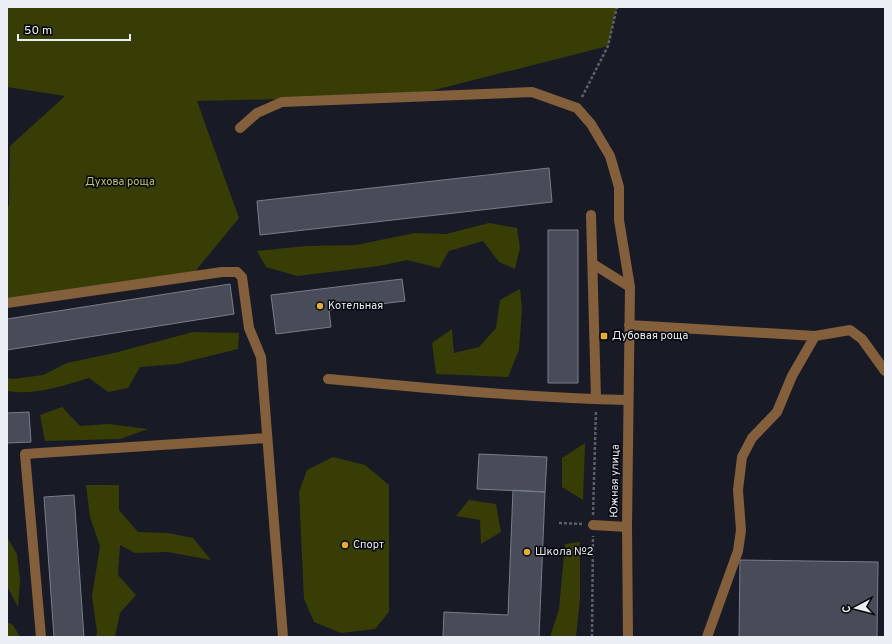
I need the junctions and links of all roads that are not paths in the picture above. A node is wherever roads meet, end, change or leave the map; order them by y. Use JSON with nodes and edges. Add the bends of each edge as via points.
{"nodes":[{"id":1,"x":240,"y":128,"type":"dead end"},
{"id":2,"x":591,"y":215,"type":"dead end"},
{"id":3,"x":594,"y":264,"type":"junction"},
{"id":4,"x":630,"y":287,"type":"junction"},
{"id":5,"x":7,"y":303,"type":"edge"},
{"id":6,"x":629,"y":325,"type":"junction"},
{"id":7,"x":815,"y":336,"type":"junction"},
{"id":8,"x":885,"y":371,"type":"edge"},
{"id":9,"x":328,"y":379,"type":"dead end"},
{"id":10,"x":596,"y":399,"type":"junction"},
{"id":11,"x":628,"y":400,"type":"junction"},
{"id":12,"x":267,"y":438,"type":"junction"},
{"id":13,"x":593,"y":525,"type":"road end"},
{"id":14,"x":627,"y":527,"type":"junction"},
{"id":15,"x":41,"y":637,"type":"edge"},
{"id":16,"x":283,"y":637,"type":"edge"},
{"id":17,"x":628,"y":637,"type":"edge"},
{"id":18,"x":707,"y":637,"type":"edge"}],
"edges":[{"from":1,"to":4,"type":"street","name":"Южная улица","via":[[257,113],[282,102],[532,92],[577,108],[591,124],[610,156],[619,187],[619,220]]},
{"from":2,"to":3,"type":"street"},
{"from":3,"to":4,"type":"street"},
{"from":3,"to":10,"type":"street"},
{"from":4,"to":6,"type":"street","name":"Южная улица"},
{"from":5,"to":12,"type":"street","via":[[222,272],[237,272],[242,277],[249,328],[261,356]]},
{"from":6,"to":7,"type":"street"},
{"from":6,"to":11,"type":"street","name":"Южная улица"},
{"from":7,"to":8,"type":"street","via":[[850,330],[862,339]]},
{"from":7,"to":18,"type":"street","via":[[792,376],[777,412],[752,438],[742,457],[738,490],[741,530],[738,551]]},
{"from":9,"to":10,"type":"street"},
{"from":10,"to":11,"type":"street"},
{"from":11,"to":14,"type":"street","name":"Южная улица"},
{"from":12,"to":15,"type":"street","via":[[25,454]]},
{"from":12,"to":16,"type":"street"},
{"from":13,"to":14,"type":"street"},
{"from":14,"to":17,"type":"street","name":"Южная улица"}]}
